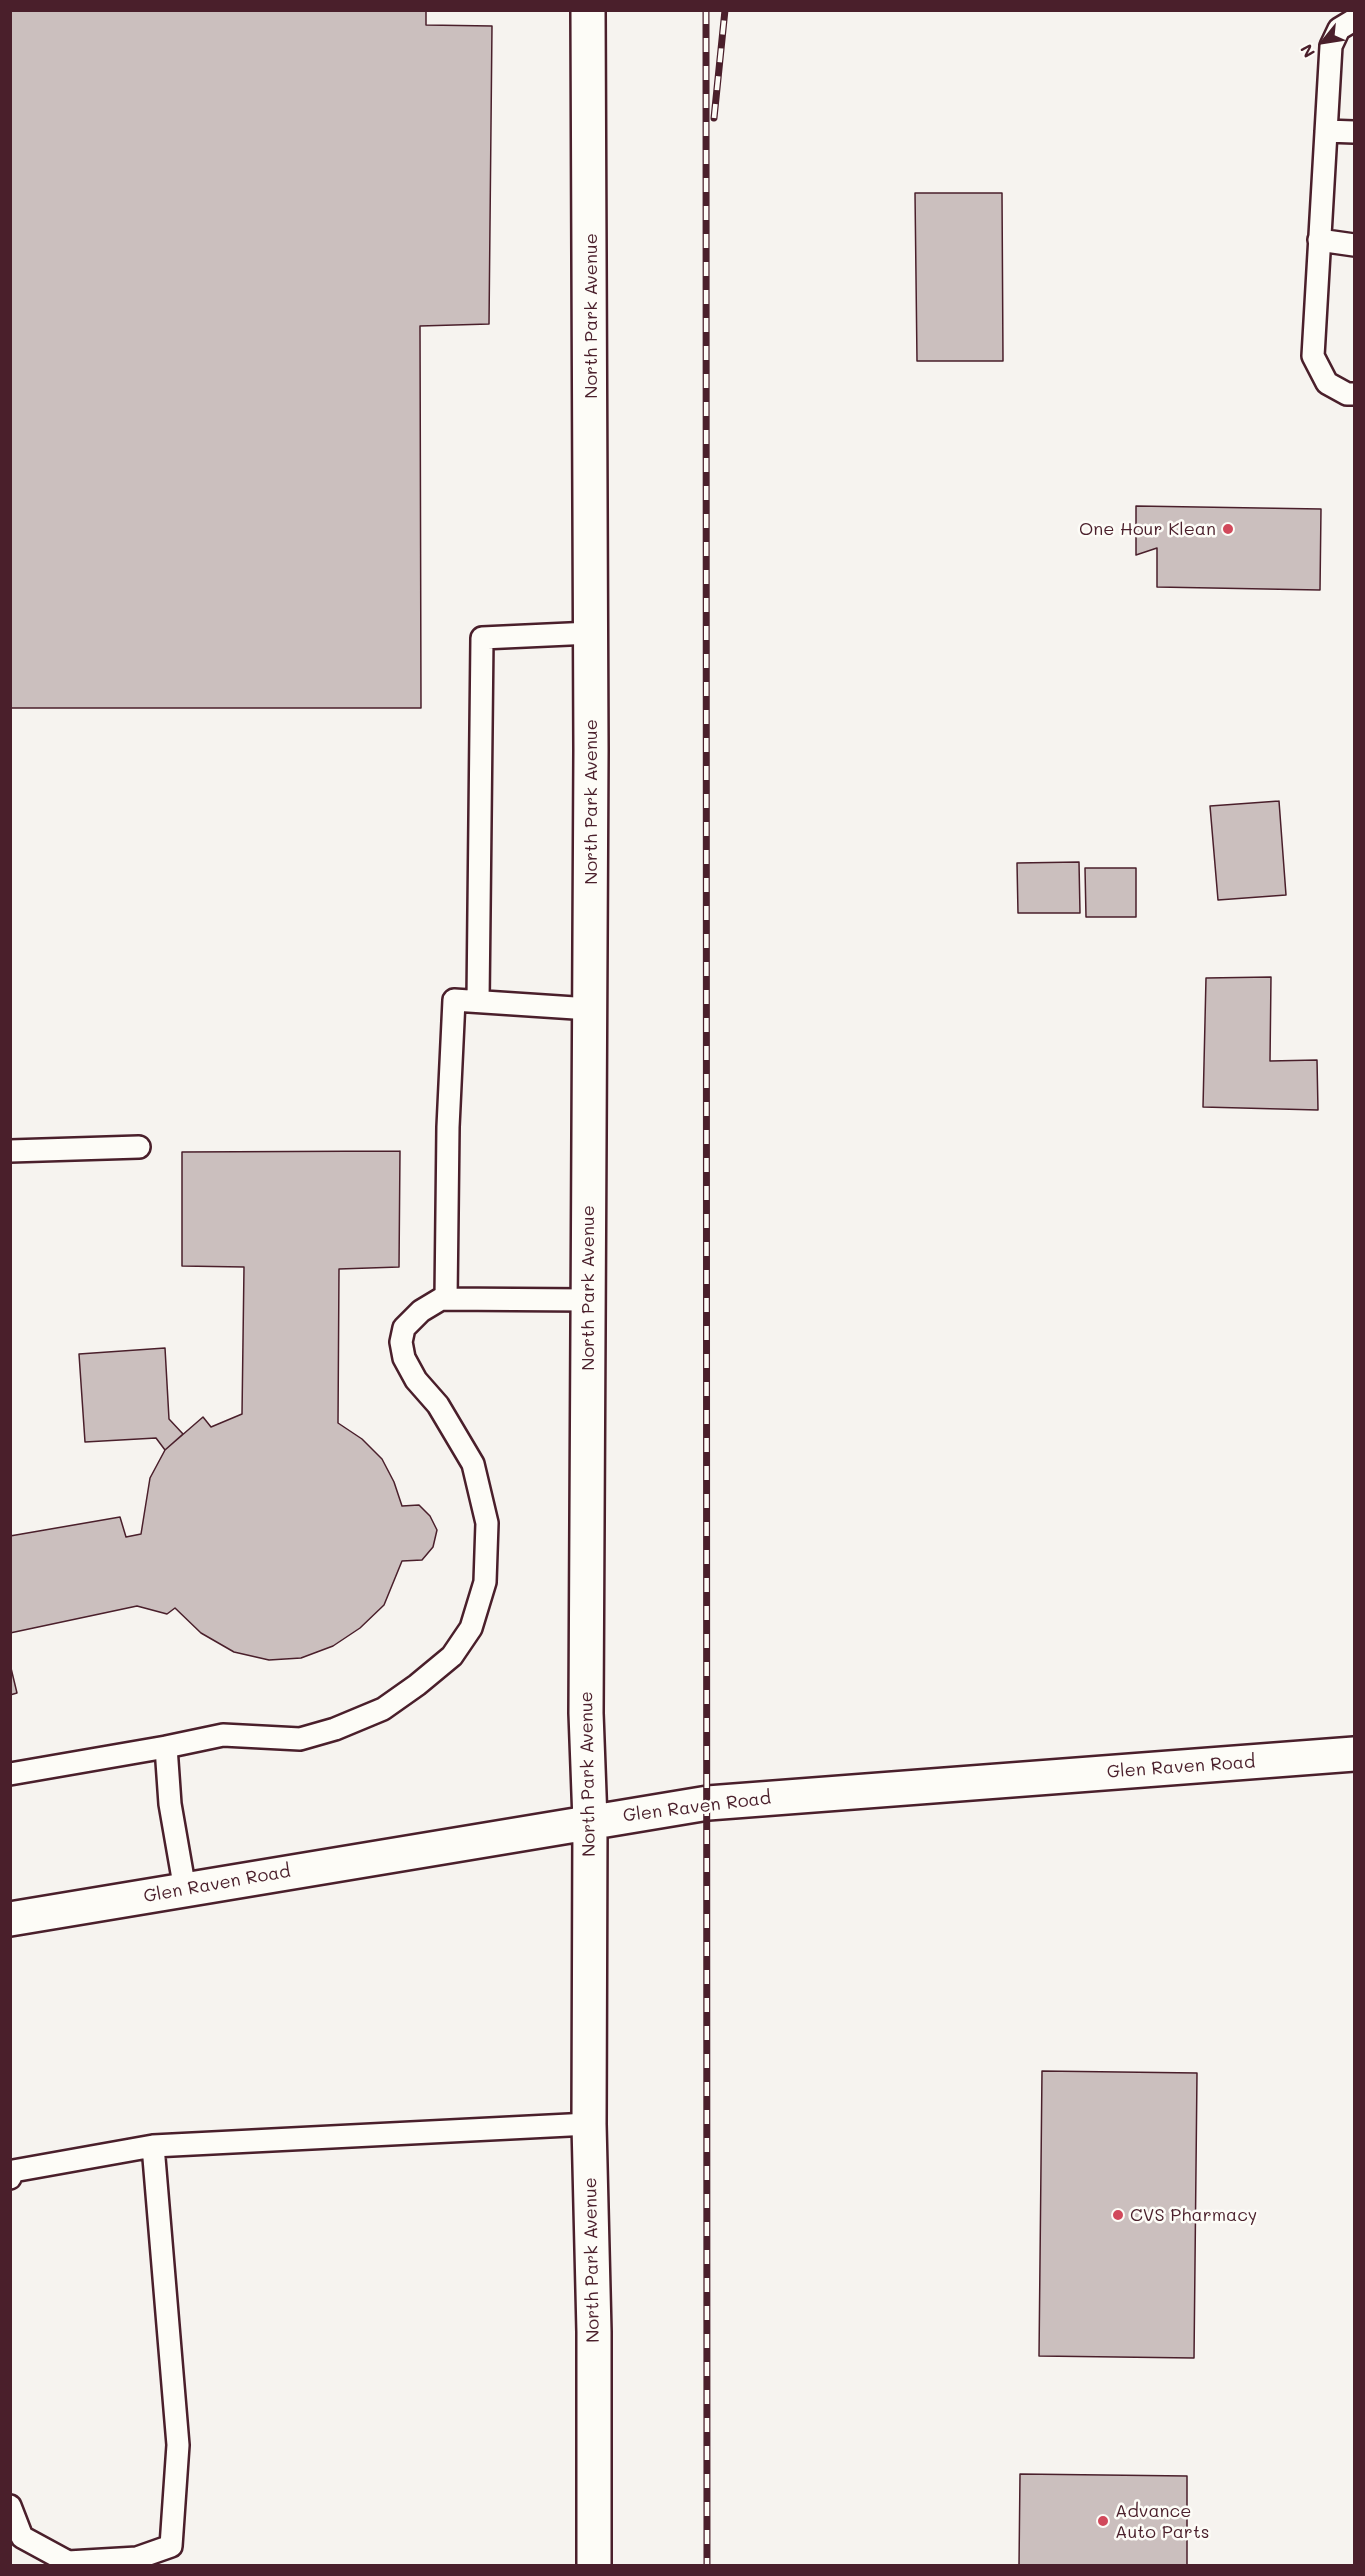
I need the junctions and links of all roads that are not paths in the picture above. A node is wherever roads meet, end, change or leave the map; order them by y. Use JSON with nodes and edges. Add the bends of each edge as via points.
{"nodes":[{"id":1,"x":588,"y":10,"type":"edge"},
{"id":2,"x":1354,"y":20,"type":"edge"},
{"id":3,"x":1326,"y":131,"type":"junction"},
{"id":4,"x":1354,"y":132,"type":"edge"},
{"id":5,"x":1319,"y":240,"type":"junction"},
{"id":6,"x":1354,"y":245,"type":"edge"},
{"id":7,"x":1354,"y":394,"type":"edge"},
{"id":8,"x":591,"y":633,"type":"junction"},
{"id":9,"x":478,"y":1001,"type":"junction"},
{"id":10,"x":590,"y":1009,"type":"junction"},
{"id":11,"x":139,"y":1147,"type":"dead end"},
{"id":12,"x":10,"y":1151,"type":"edge"},
{"id":13,"x":446,"y":1299,"type":"junction"},
{"id":14,"x":588,"y":1300,"type":"junction"},
{"id":15,"x":166,"y":1747,"type":"junction"},
{"id":16,"x":1354,"y":1754,"type":"edge"},
{"id":17,"x":10,"y":1774,"type":"edge"},
{"id":18,"x":590,"y":1821,"type":"junction"},
{"id":19,"x":185,"y":1890,"type":"junction"},
{"id":20,"x":10,"y":1919,"type":"edge"},
{"id":21,"x":589,"y":2124,"type":"junction"},
{"id":22,"x":153,"y":2146,"type":"junction"},
{"id":23,"x":10,"y":2178,"type":"edge"},
{"id":24,"x":10,"y":2506,"type":"edge"},
{"id":25,"x":594,"y":2565,"type":"edge"}],
"edges":[{"from":1,"to":8,"type":"street","name":"North Park Avenue"},
{"from":2,"to":3,"type":"lane","via":[[1340,29],[1330,46]]},
{"from":3,"to":4,"type":"lane"},
{"from":3,"to":5,"type":"lane"},
{"from":5,"to":6,"type":"lane"},
{"from":5,"to":7,"type":"lane","via":[[1313,356],[1327,383]]},
{"from":8,"to":9,"type":"lane","via":[[482,638]]},
{"from":8,"to":10,"type":"street","name":"North Park Avenue"},
{"from":9,"to":10,"type":"lane"},
{"from":9,"to":13,"type":"lane","via":[[454,1000]]},
{"from":10,"to":14,"type":"street","name":"North Park Avenue"},
{"from":11,"to":12,"type":"lane"},
{"from":13,"to":14,"type":"lane"},
{"from":13,"to":15,"type":"lane","via":[[421,1311],[404,1328],[401,1342],[404,1358],[416,1380],[438,1405],[473,1464],[487,1522],[485,1582],[471,1628],[452,1656],[417,1685],[383,1709],[335,1729],[300,1739],[223,1735]]},
{"from":14,"to":18,"type":"street","name":"North Park Avenue","via":[[586,1713]]},
{"from":15,"to":17,"type":"lane"},
{"from":15,"to":19,"type":"lane","via":[[170,1804]]},
{"from":16,"to":18,"type":"street","name":"Glen Raven Road","via":[[708,1803]]},
{"from":18,"to":19,"type":"street","name":"Glen Raven Road"},
{"from":18,"to":21,"type":"street","name":"North Park Avenue"},
{"from":19,"to":20,"type":"street","name":"Glen Raven Road"},
{"from":21,"to":22,"type":"lane"},
{"from":21,"to":25,"type":"street","name":"North Park Avenue"},
{"from":22,"to":23,"type":"lane","via":[[13,2171]]},
{"from":22,"to":24,"type":"lane","via":[[178,2445],[171,2546],[137,2558],[68,2562],[22,2537]]}]}
